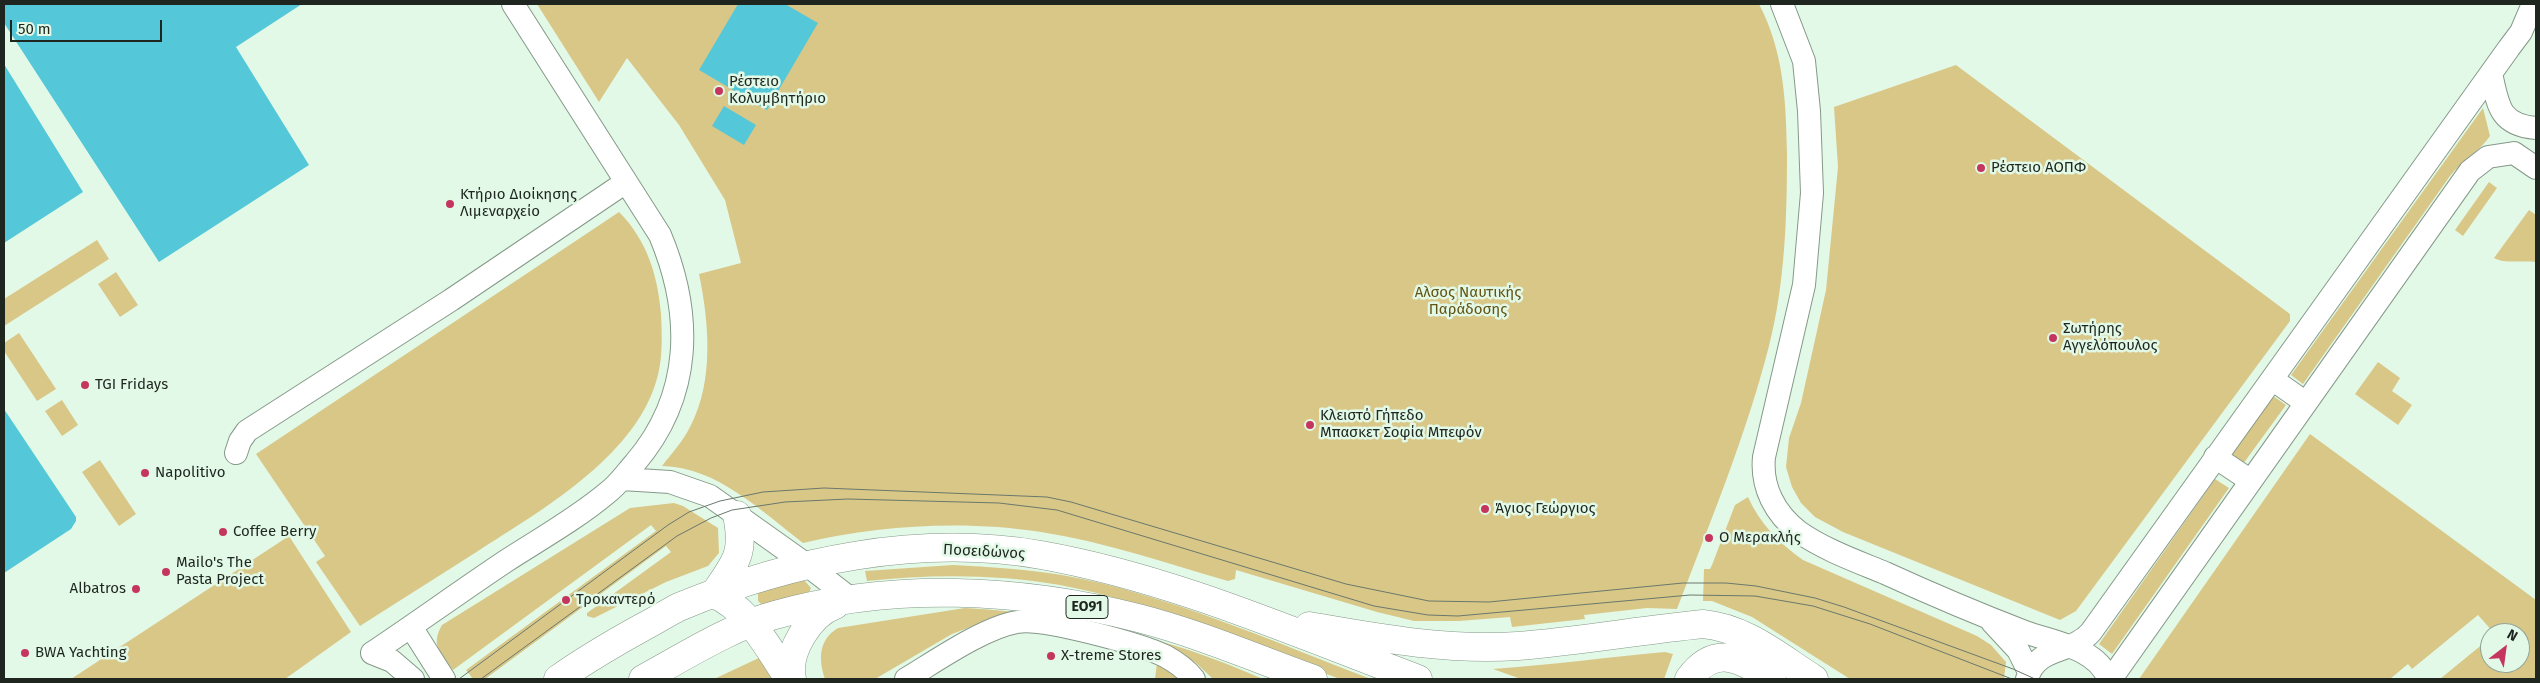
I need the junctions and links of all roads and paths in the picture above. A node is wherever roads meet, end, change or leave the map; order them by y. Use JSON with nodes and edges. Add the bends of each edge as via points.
{"nodes":[{"id":1,"x":513,"y":4,"type":"edge"},
{"id":2,"x":1782,"y":4,"type":"edge"},
{"id":3,"x":2533,"y":4,"type":"edge"},
{"id":4,"x":2491,"y":73,"type":"junction"},
{"id":5,"x":2528,"y":127,"type":"edge"},
{"id":6,"x":2514,"y":153,"type":"junction"},
{"id":7,"x":2536,"y":168,"type":"edge"},
{"id":8,"x":626,"y":182,"type":"junction"},
{"id":9,"x":2272,"y":379,"type":"junction"},
{"id":10,"x":2306,"y":403,"type":"junction"},
{"id":11,"x":236,"y":453,"type":"dead end"},
{"id":12,"x":2215,"y":457,"type":"junction"},
{"id":13,"x":622,"y":479,"type":"junction"},
{"id":14,"x":2251,"y":481,"type":"junction"},
{"id":15,"x":737,"y":515,"type":"junction"},
{"id":16,"x":807,"y":565,"type":"junction"},
{"id":17,"x":714,"y":594,"type":"junction"},
{"id":18,"x":851,"y":599,"type":"junction"},
{"id":19,"x":1239,"y":613,"type":"junction"},
{"id":20,"x":1987,"y":618,"type":"junction"},
{"id":21,"x":750,"y":624,"type":"junction"},
{"id":22,"x":410,"y":627,"type":"junction"},
{"id":23,"x":2070,"y":648,"type":"junction"},
{"id":24,"x":1286,"y":674,"type":"edge"},
{"id":25,"x":2028,"y":676,"type":"edge"},
{"id":26,"x":413,"y":679,"type":"edge"},
{"id":27,"x":444,"y":679,"type":"edge"},
{"id":28,"x":558,"y":679,"type":"edge"},
{"id":29,"x":643,"y":679,"type":"edge"},
{"id":30,"x":790,"y":679,"type":"edge"},
{"id":31,"x":906,"y":679,"type":"edge"},
{"id":32,"x":1194,"y":679,"type":"edge"},
{"id":33,"x":1313,"y":679,"type":"edge"},
{"id":34,"x":1418,"y":679,"type":"edge"},
{"id":35,"x":1690,"y":679,"type":"edge"},
{"id":36,"x":1772,"y":679,"type":"edge"},
{"id":37,"x":1814,"y":679,"type":"edge"},
{"id":38,"x":2109,"y":679,"type":"edge"}],
"edges":[{"from":1,"to":8,"type":"street"},
{"from":2,"to":20,"type":"street","via":[[1804,61],[1812,193],[1804,285],[1768,437],[1762,472],[1765,485],[1773,503],[1798,531],[1830,549]]},
{"from":3,"to":4,"type":"street","via":[[2521,32]]},
{"from":4,"to":5,"type":"street","via":[[2498,106],[2506,118]]},
{"from":4,"to":9,"type":"street"},
{"from":5,"to":6,"type":"street"},
{"from":6,"to":7,"type":"street"},
{"from":6,"to":10,"type":"street","via":[[2488,157],[2470,171]]},
{"from":8,"to":11,"type":"street","via":[[247,431]]},
{"from":8,"to":13,"type":"street","via":[[660,235],[672,265],[684,328],[675,391],[665,420],[648,448]]},
{"from":9,"to":10,"type":"street"},
{"from":9,"to":12,"type":"street"},
{"from":10,"to":14,"type":"street"},
{"from":12,"to":14,"type":"street"},
{"from":12,"to":23,"type":"street","via":[[2091,632]]},
{"from":13,"to":15,"type":"street","via":[[684,485],[710,496]]},
{"from":13,"to":22,"type":"street","via":[[593,504]]},
{"from":14,"to":38,"type":"street"},
{"from":15,"to":16,"type":"street"},
{"from":15,"to":17,"type":"highway","via":[[741,546]]},
{"from":16,"to":17,"type":"highway","name":"Ποσειδώνος","via":[[764,575]]},
{"from":16,"to":18,"type":"street"},
{"from":16,"to":19,"type":"highway","name":"Ποσειδώνος","via":[[872,553],[930,549],[986,549],[1031,554],[1136,578]]},
{"from":17,"to":21,"type":"highway"},
{"from":17,"to":28,"type":"highway","name":"Ποσειδώνος","via":[[678,608]]},
{"from":18,"to":21,"type":"highway","number":"ΕΟ91","via":[[774,615]]},
{"from":18,"to":24,"type":"highway","number":"ΕΟ91","via":[[978,593],[1071,604],[1140,619]]},
{"from":18,"to":30,"type":"highway","via":[[822,611],[806,629],[792,662]]},
{"from":19,"to":34,"type":"highway","name":"Ποσειδώνος"},
{"from":19,"to":37,"type":"highway","via":[[1384,639],[1478,646],[1517,646],[1704,624],[1724,626],[1750,637]]},
{"from":20,"to":23,"type":"street"},
{"from":20,"to":25,"type":"street","via":[[2018,650]]},
{"from":21,"to":29,"type":"highway","number":"ΕΟ91"},
{"from":21,"to":30,"type":"highway"},
{"from":22,"to":26,"type":"street","via":[[372,653],[392,661]]},
{"from":22,"to":27,"type":"street"},
{"from":23,"to":25,"type":"street","via":[[2048,653]]},
{"from":23,"to":38,"type":"street","via":[[2082,652],[2100,666]]},
{"from":24,"to":33,"type":"highway","number":"ΕΟ91"},
{"from":31,"to":32,"type":"street","via":[[988,632],[1018,622],[1052,624],[1140,647],[1177,662]]},
{"from":35,"to":36,"type":"highway","via":[[1695,671],[1711,660],[1729,657],[1741,659]]}]}
